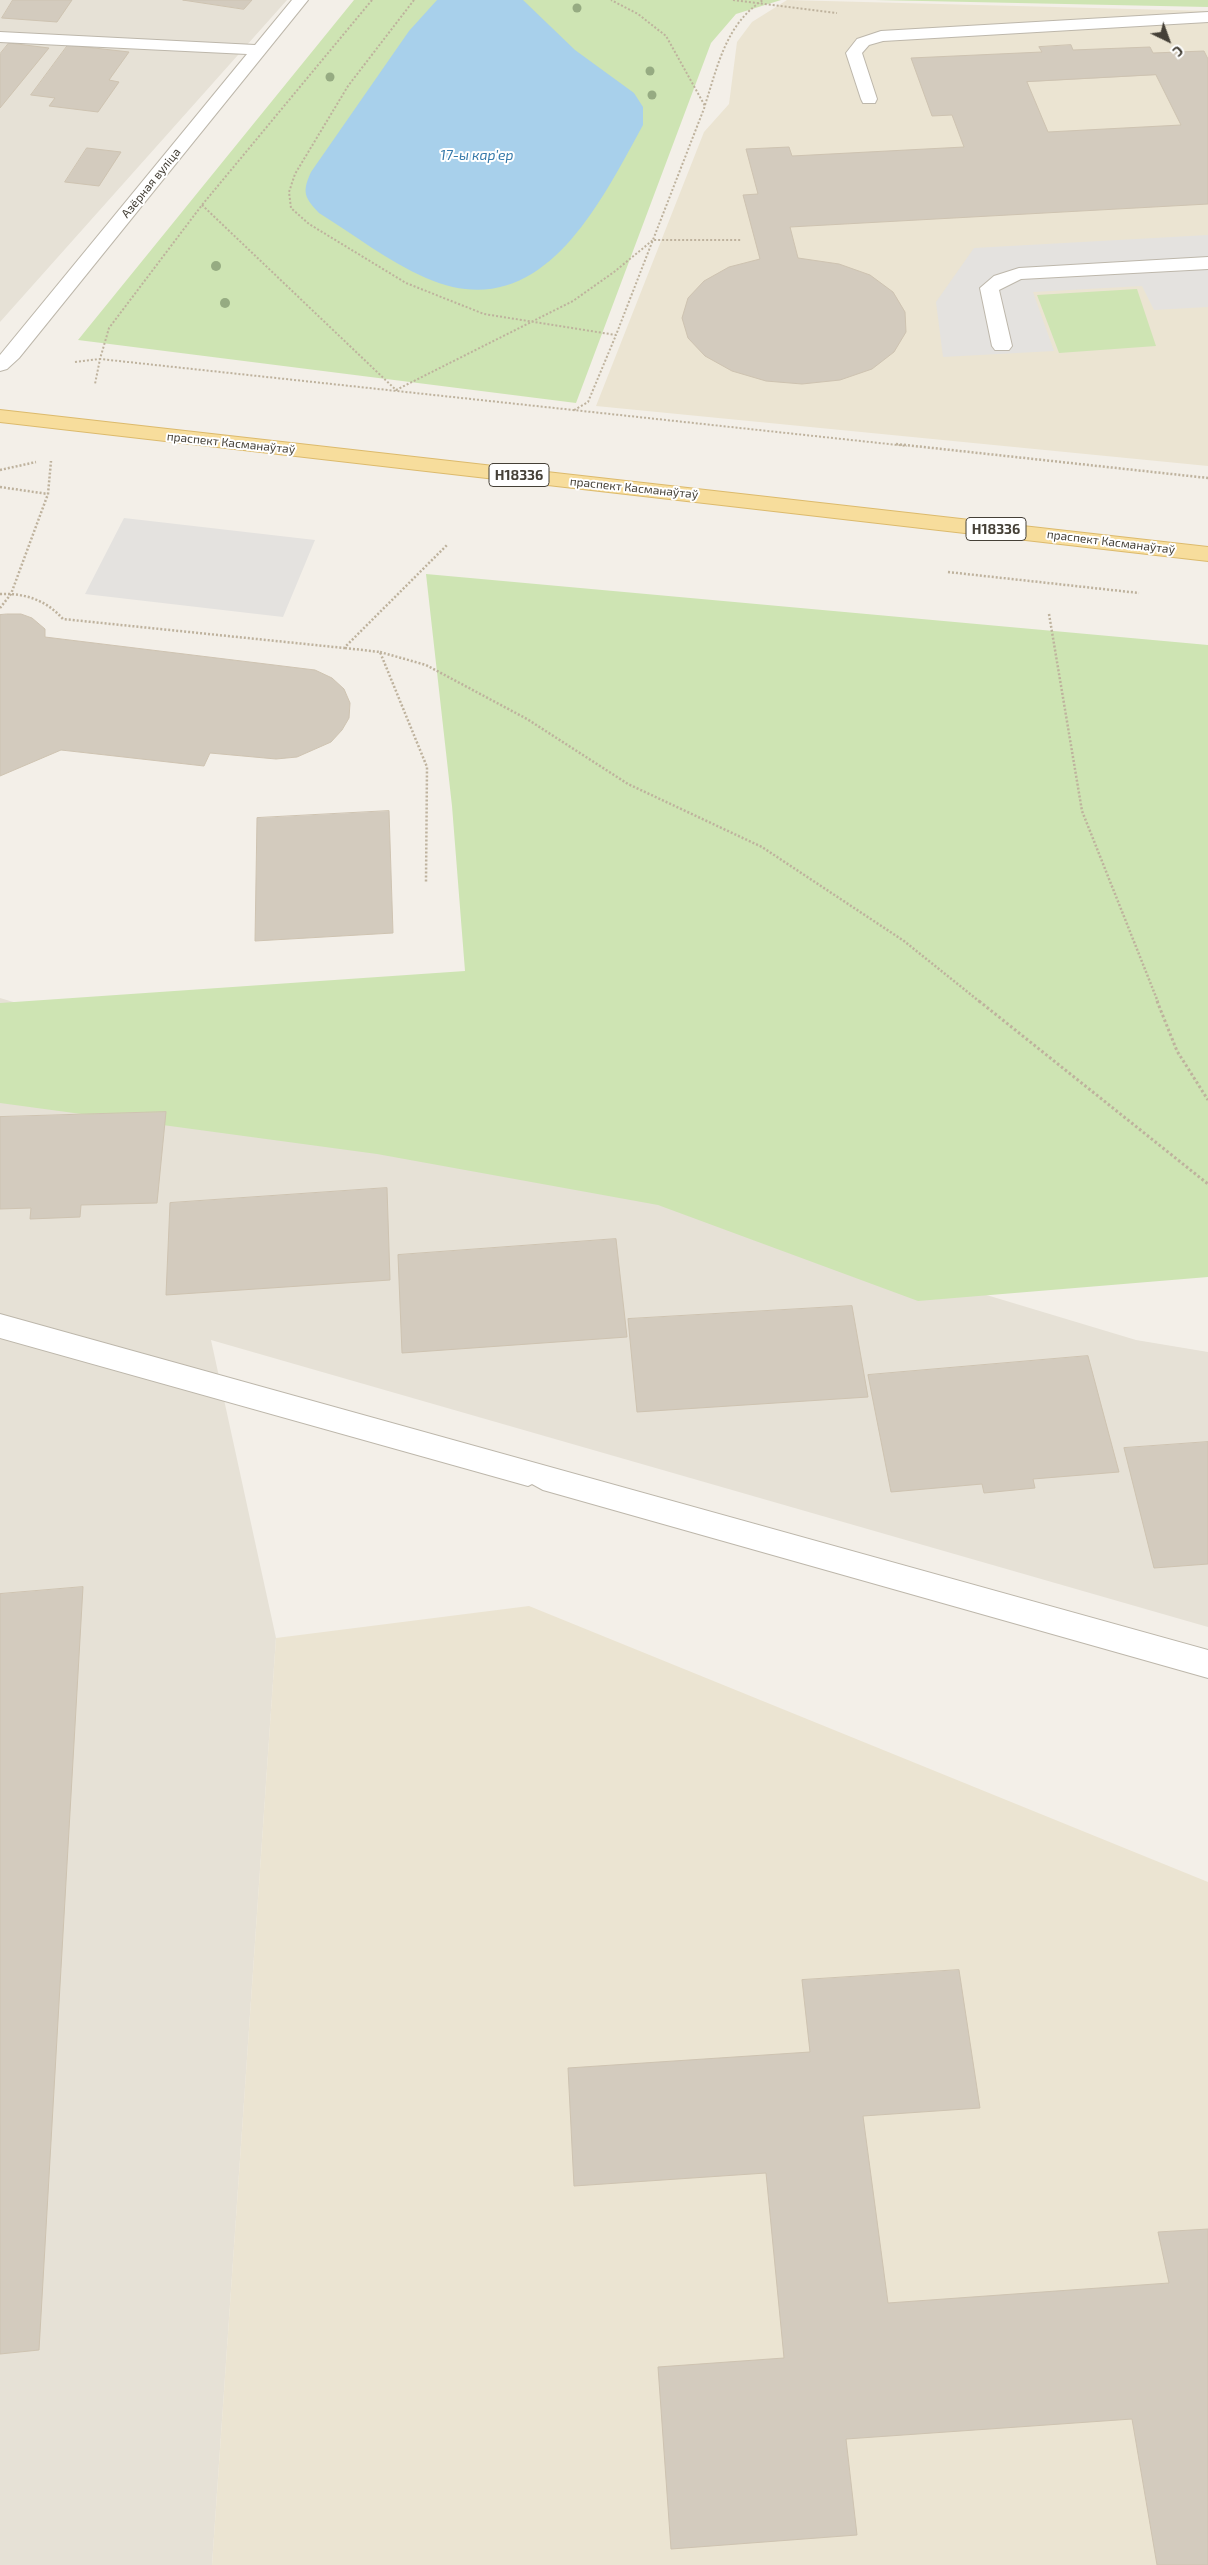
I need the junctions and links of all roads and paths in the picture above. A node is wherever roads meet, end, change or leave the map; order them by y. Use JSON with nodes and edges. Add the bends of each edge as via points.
{"nodes":[{"id":1,"x":300,"y":0,"type":"edge"},
{"id":2,"x":372,"y":0,"type":"edge"},
{"id":3,"x":414,"y":0,"type":"edge"},
{"id":4,"x":611,"y":0,"type":"edge"},
{"id":5,"x":733,"y":0,"type":"edge"},
{"id":6,"x":763,"y":0,"type":"edge"},
{"id":7,"x":757,"y":3,"type":"junction"},
{"id":8,"x":844,"y":14,"type":"dead end"},
{"id":9,"x":1208,"y":16,"type":"edge"},
{"id":10,"x":0,"y":37,"type":"edge"},
{"id":11,"x":258,"y":50,"type":"junction"},
{"id":12,"x":869,"y":98,"type":"dead end"},
{"id":13,"x":705,"y":106,"type":"junction"},
{"id":14,"x":202,"y":205,"type":"junction"},
{"id":15,"x":653,"y":240,"type":"junction"},
{"id":16,"x":742,"y":240,"type":"dead end"},
{"id":17,"x":1208,"y":263,"type":"edge"},
{"id":18,"x":534,"y":322,"type":"junction"},
{"id":19,"x":616,"y":334,"type":"junction"},
{"id":20,"x":1002,"y":346,"type":"dead end"},
{"id":21,"x":100,"y":359,"type":"junction"},
{"id":22,"x":75,"y":362,"type":"dead end"},
{"id":23,"x":0,"y":365,"type":"edge"},
{"id":24,"x":95,"y":384,"type":"dead end"},
{"id":25,"x":396,"y":390,"type":"junction"},
{"id":26,"x":574,"y":410,"type":"junction"},
{"id":27,"x":0,"y":416,"type":"edge"},
{"id":28,"x":0,"y":470,"type":"edge"},
{"id":29,"x":1208,"y":478,"type":"edge"},
{"id":30,"x":0,"y":487,"type":"edge"},
{"id":31,"x":48,"y":494,"type":"junction"},
{"id":32,"x":448,"y":544,"type":"dead end"},
{"id":33,"x":1208,"y":554,"type":"edge"},
{"id":34,"x":948,"y":572,"type":"dead end"},
{"id":35,"x":1139,"y":593,"type":"dead end"},
{"id":36,"x":0,"y":594,"type":"edge"},
{"id":37,"x":11,"y":594,"type":"junction"},
{"id":38,"x":0,"y":608,"type":"edge"},
{"id":39,"x":1049,"y":614,"type":"dead end"},
{"id":40,"x":344,"y":648,"type":"junction"},
{"id":41,"x":380,"y":652,"type":"junction"},
{"id":42,"x":426,"y":882,"type":"dead end"},
{"id":43,"x":1208,"y":1100,"type":"edge"},
{"id":44,"x":1208,"y":1184,"type":"edge"},
{"id":45,"x":0,"y":1326,"type":"edge"},
{"id":46,"x":1208,"y":1664,"type":"edge"}],
"edges":[{"from":1,"to":11,"type":"street","name":"Азёрная вуліца"},
{"from":2,"to":14,"type":"path"},
{"from":3,"to":18,"type":"path","via":[[348,86],[294,174],[289,192],[291,208],[309,224],[406,283],[484,314]]},
{"from":4,"to":13,"type":"path","via":[[638,14],[666,36]]},
{"from":5,"to":7,"type":"path"},
{"from":6,"to":7,"type":"path"},
{"from":7,"to":8,"type":"path"},
{"from":7,"to":13,"type":"path","via":[[730,31]]},
{"from":9,"to":12,"type":"street","via":[[881,36],[863,42],[854,53]]},
{"from":10,"to":11,"type":"street"},
{"from":11,"to":23,"type":"street","name":"Азёрная вуліца"},
{"from":13,"to":15,"type":"path"},
{"from":14,"to":21,"type":"path","via":[[109,328]]},
{"from":14,"to":25,"type":"path"},
{"from":15,"to":16,"type":"path"},
{"from":15,"to":18,"type":"path","via":[[573,301]]},
{"from":15,"to":19,"type":"path"},
{"from":17,"to":20,"type":"street","via":[[1019,274],[1001,280],[989,288]]},
{"from":18,"to":19,"type":"path"},
{"from":18,"to":25,"type":"path"},
{"from":19,"to":26,"type":"path","via":[[588,402]]},
{"from":21,"to":22,"type":"path"},
{"from":21,"to":24,"type":"path"},
{"from":21,"to":25,"type":"path"},
{"from":25,"to":26,"type":"path"},
{"from":26,"to":29,"type":"path"},
{"from":27,"to":33,"type":"main road","name":"праспект Касманаўтаў","number":"Н18336"},
{"from":28,"to":31,"type":"path","via":[[51,458]]},
{"from":30,"to":31,"type":"path"},
{"from":31,"to":37,"type":"path"},
{"from":32,"to":40,"type":"path"},
{"from":34,"to":35,"type":"path"},
{"from":36,"to":37,"type":"path"},
{"from":37,"to":38,"type":"path"},
{"from":37,"to":40,"type":"path","via":[[40,600],[64,619]]},
{"from":39,"to":43,"type":"path","via":[[1082,811],[1177,1051]]},
{"from":40,"to":41,"type":"path"},
{"from":41,"to":42,"type":"path","via":[[427,766]]},
{"from":41,"to":44,"type":"path","via":[[426,666],[527,719],[628,784],[762,848],[904,941]]},
{"from":45,"to":46,"type":"street"}]}
